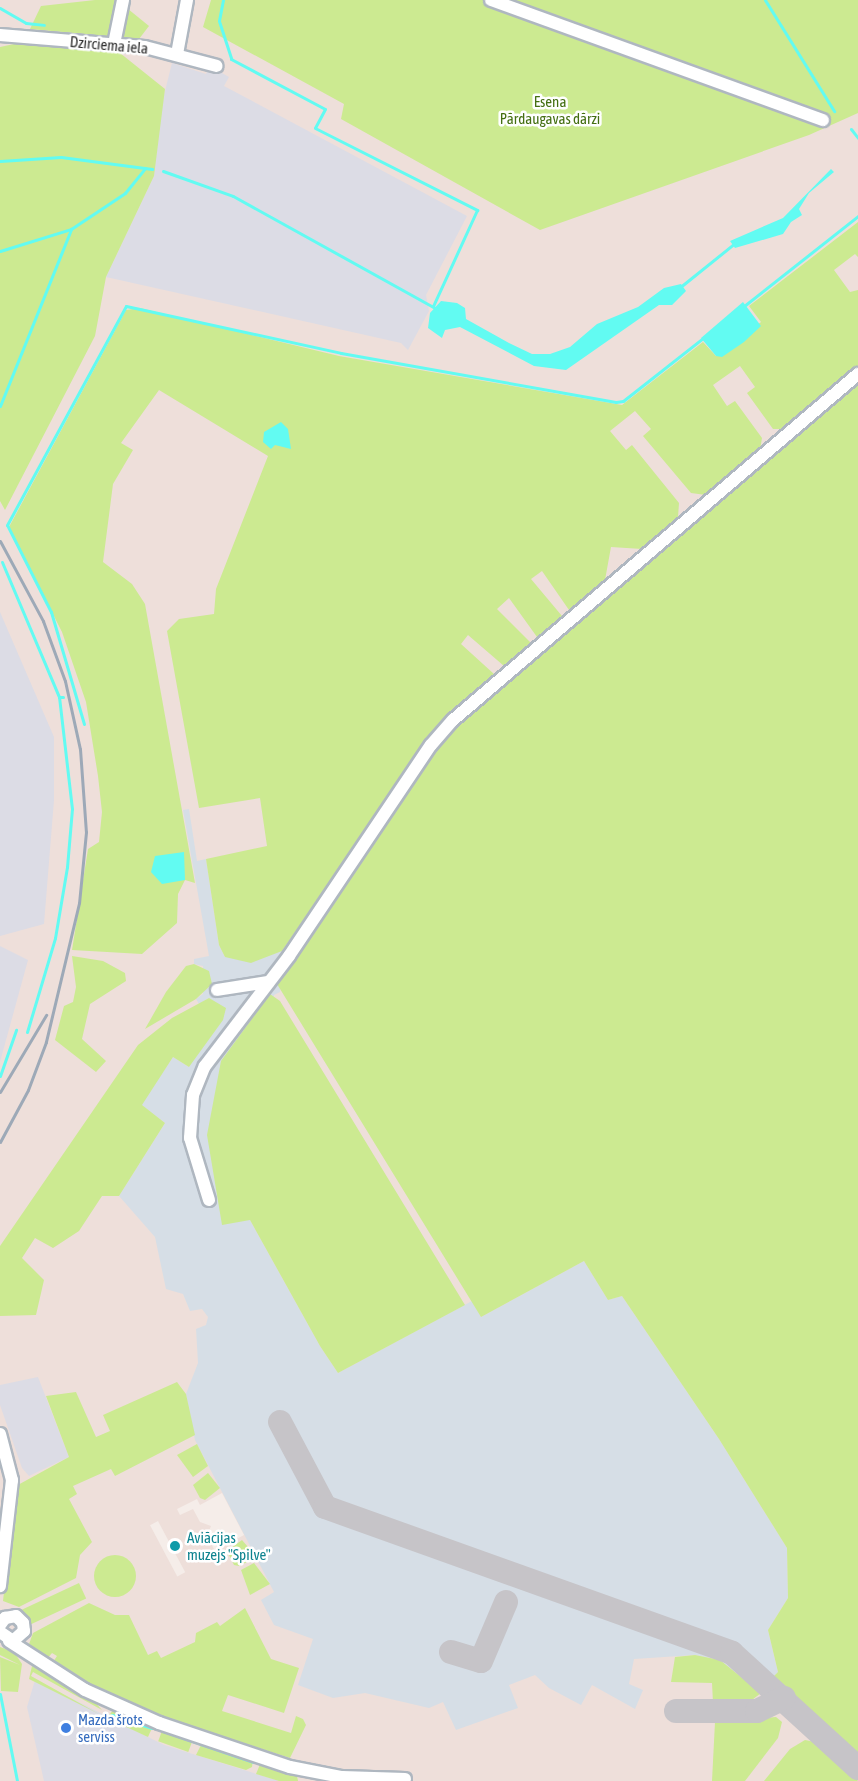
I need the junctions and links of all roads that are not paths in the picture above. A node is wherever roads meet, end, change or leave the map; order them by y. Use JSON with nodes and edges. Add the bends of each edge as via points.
{"nodes":[{"id":1,"x":123,"y":0,"type":"edge"},
{"id":2,"x":187,"y":0,"type":"edge"},
{"id":3,"x":492,"y":0,"type":"edge"},
{"id":4,"x":0,"y":34,"type":"edge"},
{"id":5,"x":114,"y":45,"type":"junction"},
{"id":6,"x":177,"y":54,"type":"junction"},
{"id":7,"x":217,"y":66,"type":"dead end"},
{"id":8,"x":824,"y":120,"type":"dead end"},
{"id":9,"x":858,"y":374,"type":"edge"},
{"id":10,"x":268,"y":982,"type":"junction"},
{"id":11,"x":217,"y":990,"type":"dead end"},
{"id":12,"x":209,"y":1200,"type":"dead end"},
{"id":13,"x":0,"y":1434,"type":"edge"},
{"id":14,"x":0,"y":1586,"type":"edge"},
{"id":15,"x":2,"y":1628,"type":"edge"},
{"id":16,"x":405,"y":1779,"type":"dead end"}],
"edges":[{"from":1,"to":5,"type":"street"},
{"from":2,"to":6,"type":"street"},
{"from":3,"to":8,"type":"street"},
{"from":4,"to":5,"type":"street","name":"Dzirciema iela"},
{"from":5,"to":6,"type":"street","name":"Dzirciema iela"},
{"from":6,"to":7,"type":"street","name":"Dzirciema iela"},
{"from":9,"to":10,"type":"street","via":[[453,720],[431,745]]},
{"from":10,"to":11,"type":"street"},
{"from":10,"to":12,"type":"street","via":[[205,1066],[193,1095],[190,1138]]},
{"from":13,"to":14,"type":"street","via":[[12,1480]]},
{"from":15,"to":16,"type":"street","via":[[85,1690],[159,1723],[290,1767],[342,1777]]}]}
